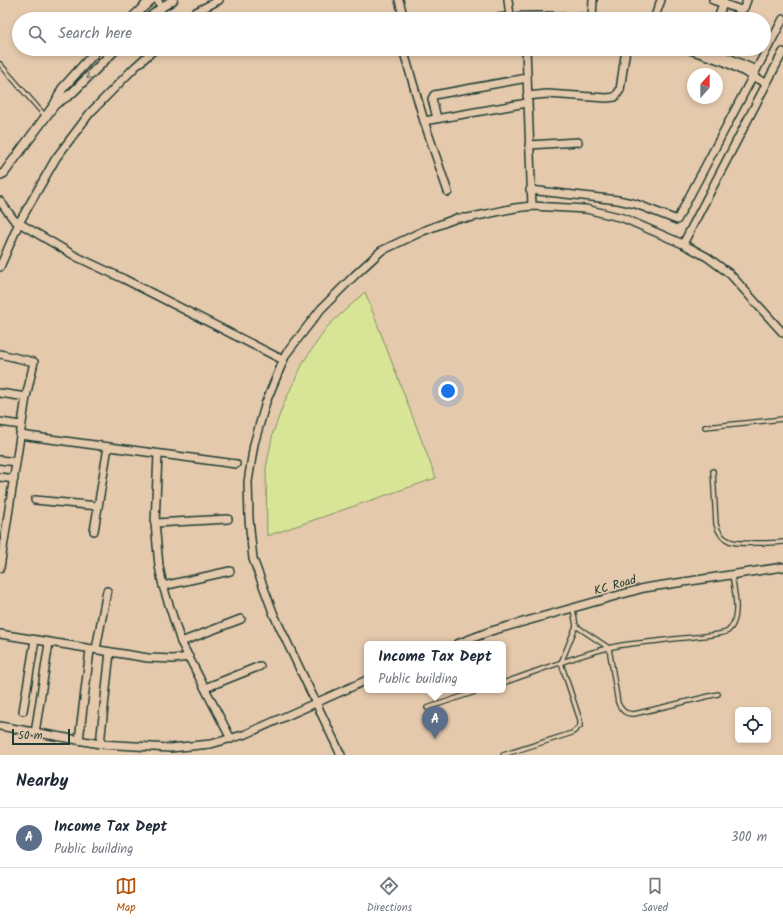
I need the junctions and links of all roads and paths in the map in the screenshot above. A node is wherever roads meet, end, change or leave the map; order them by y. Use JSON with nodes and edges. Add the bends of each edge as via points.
{"nodes":[{"id":1,"x":151,"y":0,"type":"edge"},
{"id":2,"x":173,"y":0,"type":"edge"},
{"id":3,"x":219,"y":0,"type":"edge"},
{"id":4,"x":399,"y":0,"type":"edge"},
{"id":5,"x":508,"y":0,"type":"edge"},
{"id":6,"x":593,"y":0,"type":"edge"},
{"id":7,"x":662,"y":0,"type":"edge"},
{"id":8,"x":713,"y":0,"type":"edge"},
{"id":9,"x":747,"y":0,"type":"edge"},
{"id":10,"x":724,"y":2,"type":"edge"},
{"id":11,"x":160,"y":3,"type":"edge"},
{"id":12,"x":138,"y":12,"type":"edge"},
{"id":13,"x":153,"y":12,"type":"edge"},
{"id":14,"x":196,"y":12,"type":"edge"},
{"id":15,"x":402,"y":12,"type":"edge"},
{"id":16,"x":510,"y":12,"type":"edge"},
{"id":17,"x":592,"y":12,"type":"edge"},
{"id":18,"x":657,"y":12,"type":"edge"},
{"id":19,"x":720,"y":12,"type":"edge"},
{"id":20,"x":783,"y":19,"type":"edge"},
{"id":21,"x":771,"y":42,"type":"edge"},
{"id":22,"x":783,"y":52,"type":"edge"},
{"id":23,"x":92,"y":56,"type":"edge"},
{"id":24,"x":109,"y":56,"type":"edge"},
{"id":25,"x":147,"y":56,"type":"edge"},
{"id":26,"x":405,"y":56,"type":"edge"},
{"id":27,"x":526,"y":56,"type":"edge"},
{"id":28,"x":625,"y":56,"type":"edge"},
{"id":29,"x":707,"y":56,"type":"edge"},
{"id":30,"x":722,"y":56,"type":"edge"},
{"id":31,"x":764,"y":56,"type":"edge"},
{"id":32,"x":0,"y":64,"type":"edge"},
{"id":33,"x":755,"y":73,"type":"junction"},
{"id":34,"x":526,"y":78,"type":"junction"},
{"id":35,"x":766,"y":83,"type":"junction"},
{"id":36,"x":527,"y":99,"type":"junction"},
{"id":37,"x":55,"y":104,"type":"junction"},
{"id":38,"x":45,"y":116,"type":"junction"},
{"id":39,"x":437,"y":118,"type":"junction"},
{"id":40,"x":424,"y":121,"type":"junction"},
{"id":41,"x":578,"y":142,"type":"dead end"},
{"id":42,"x":529,"y":145,"type":"junction"},
{"id":43,"x":2,"y":174,"type":"edge"},
{"id":44,"x":530,"y":190,"type":"junction"},
{"id":45,"x":448,"y":192,"type":"dead end"},
{"id":46,"x":0,"y":201,"type":"edge"},
{"id":47,"x":532,"y":206,"type":"junction"},
{"id":48,"x":19,"y":223,"type":"junction"},
{"id":49,"x":683,"y":244,"type":"junction"},
{"id":50,"x":0,"y":267,"type":"edge"},
{"id":51,"x":783,"y":333,"type":"edge"},
{"id":52,"x":0,"y":354,"type":"edge"},
{"id":53,"x":283,"y":360,"type":"junction"},
{"id":54,"x":0,"y":393,"type":"edge"},
{"id":55,"x":26,"y":397,"type":"junction"},
{"id":56,"x":783,"y":419,"type":"edge"},
{"id":57,"x":0,"y":422,"type":"edge"},
{"id":58,"x":22,"y":426,"type":"junction"},
{"id":59,"x":705,"y":427,"type":"dead end"},
{"id":60,"x":20,"y":435,"type":"junction"},
{"id":61,"x":108,"y":447,"type":"junction"},
{"id":62,"x":158,"y":454,"type":"junction"},
{"id":63,"x":0,"y":460,"type":"edge"},
{"id":64,"x":16,"y":462,"type":"junction"},
{"id":65,"x":236,"y":464,"type":"dead end"},
{"id":66,"x":713,"y":472,"type":"dead end"},
{"id":67,"x":0,"y":477,"type":"edge"},
{"id":68,"x":14,"y":479,"type":"junction"},
{"id":69,"x":35,"y":500,"type":"dead end"},
{"id":70,"x":98,"y":506,"type":"junction"},
{"id":71,"x":0,"y":513,"type":"edge"},
{"id":72,"x":9,"y":514,"type":"junction"},
{"id":73,"x":228,"y":519,"type":"dead end"},
{"id":74,"x":155,"y":523,"type":"junction"},
{"id":75,"x":3,"y":531,"type":"edge"},
{"id":76,"x":94,"y":531,"type":"dead end"},
{"id":77,"x":783,"y":542,"type":"edge"},
{"id":78,"x":0,"y":567,"type":"edge"},
{"id":79,"x":783,"y":567,"type":"edge"},
{"id":80,"x":230,"y":571,"type":"dead end"},
{"id":81,"x":732,"y":574,"type":"junction"},
{"id":82,"x":163,"y":586,"type":"junction"},
{"id":83,"x":107,"y":591,"type":"dead end"},
{"id":84,"x":573,"y":609,"type":"junction"},
{"id":85,"x":241,"y":619,"type":"dead end"},
{"id":86,"x":576,"y":626,"type":"junction"},
{"id":87,"x":0,"y":634,"type":"edge"},
{"id":88,"x":35,"y":640,"type":"junction"},
{"id":89,"x":466,"y":641,"type":"edge"},
{"id":90,"x":181,"y":642,"type":"junction"},
{"id":91,"x":49,"y":643,"type":"junction"},
{"id":92,"x":609,"y":648,"type":"junction"},
{"id":93,"x":93,"y":649,"type":"junction"},
{"id":94,"x":110,"y":652,"type":"junction"},
{"id":95,"x":189,"y":657,"type":"junction"},
{"id":96,"x":561,"y":663,"type":"junction"},
{"id":97,"x":260,"y":666,"type":"dead end"},
{"id":98,"x":364,"y":681,"type":"edge"},
{"id":99,"x":506,"y":682,"type":"edge"},
{"id":100,"x":205,"y":688,"type":"junction"},
{"id":101,"x":472,"y":693,"type":"edge"},
{"id":102,"x":718,"y":694,"type":"dead end"},
{"id":103,"x":317,"y":703,"type":"junction"},
{"id":104,"x":427,"y":708,"type":"dead end"},
{"id":105,"x":23,"y":711,"type":"dead end"},
{"id":106,"x":0,"y":726,"type":"edge"},
{"id":107,"x":36,"y":733,"type":"junction"},
{"id":108,"x":231,"y":739,"type":"junction"},
{"id":109,"x":79,"y":740,"type":"junction"},
{"id":110,"x":100,"y":744,"type":"junction"},
{"id":111,"x":341,"y":755,"type":"edge"},
{"id":112,"x":503,"y":755,"type":"edge"}],
"edges":[{"from":1,"to":12,"type":"street"},
{"from":2,"to":11,"type":"street"},
{"from":3,"to":14,"type":"street"},
{"from":4,"to":15,"type":"street"},
{"from":5,"to":16,"type":"street"},
{"from":6,"to":17,"type":"street"},
{"from":7,"to":18,"type":"street"},
{"from":8,"to":10,"type":"street"},
{"from":9,"to":10,"type":"street","via":[[741,10]]},
{"from":10,"to":19,"type":"street"},
{"from":11,"to":13,"type":"street"},
{"from":20,"to":21,"type":"street"},
{"from":22,"to":35,"type":"street"},
{"from":23,"to":37,"type":"street","via":[[62,89]]},
{"from":24,"to":37,"type":"street","one_way":true,"via":[[72,94]]},
{"from":25,"to":48,"type":"street","via":[[90,113],[56,158]]},
{"from":26,"to":40,"type":"street"},
{"from":27,"to":34,"type":"street"},
{"from":28,"to":36,"type":"street","via":[[620,90],[615,97],[547,94]]},
{"from":29,"to":33,"type":"street"},
{"from":30,"to":33,"type":"street"},
{"from":31,"to":33,"type":"street"},
{"from":32,"to":38,"type":"lane"},
{"from":33,"to":35,"type":"street"},
{"from":33,"to":44,"type":"street","via":[[677,220],[618,200]]},
{"from":34,"to":36,"type":"street"},
{"from":34,"to":39,"type":"street","via":[[434,95],[432,99]]},
{"from":35,"to":49,"type":"street"},
{"from":36,"to":39,"type":"street"},
{"from":36,"to":42,"type":"street"},
{"from":37,"to":38,"type":"street"},
{"from":38,"to":43,"type":"street"},
{"from":39,"to":40,"type":"street"},
{"from":40,"to":45,"type":"street"},
{"from":41,"to":42,"type":"street"},
{"from":42,"to":44,"type":"street"},
{"from":44,"to":47,"type":"street"},
{"from":46,"to":48,"type":"street"},
{"from":47,"to":49,"type":"street","via":[[586,209],[623,218]]},
{"from":47,"to":53,"type":"street","via":[[457,218],[381,251],[321,309]]},
{"from":48,"to":50,"type":"street"},
{"from":48,"to":53,"type":"street","via":[[77,256]]},
{"from":49,"to":51,"type":"street","via":[[730,274]]},
{"from":52,"to":55,"type":"street","via":[[34,362]]},
{"from":53,"to":103,"type":"street","via":[[266,402],[254,444],[248,482],[249,519],[253,559],[274,615]]},
{"from":54,"to":55,"type":"street"},
{"from":55,"to":58,"type":"street"},
{"from":56,"to":59,"type":"lane"},
{"from":57,"to":58,"type":"street"},
{"from":58,"to":60,"type":"street"},
{"from":60,"to":61,"type":"street"},
{"from":60,"to":64,"type":"street"},
{"from":61,"to":62,"type":"street"},
{"from":61,"to":70,"type":"street"},
{"from":62,"to":65,"type":"street"},
{"from":62,"to":74,"type":"street"},
{"from":63,"to":64,"type":"street"},
{"from":64,"to":68,"type":"street"},
{"from":66,"to":77,"type":"lane","via":[[716,524],[722,537],[738,544]]},
{"from":67,"to":68,"type":"street"},
{"from":68,"to":72,"type":"street"},
{"from":69,"to":70,"type":"street"},
{"from":70,"to":76,"type":"street"},
{"from":71,"to":72,"type":"street"},
{"from":72,"to":75,"type":"street"},
{"from":73,"to":74,"type":"street"},
{"from":74,"to":82,"type":"street"},
{"from":75,"to":78,"type":"street"},
{"from":79,"to":81,"type":"street","name":"KC Road"},
{"from":80,"to":82,"type":"street"},
{"from":81,"to":84,"type":"street","name":"KC Road","via":[[644,588]]},
{"from":81,"to":92,"type":"lane","via":[[737,602],[735,619],[728,631]]},
{"from":82,"to":90,"type":"street"},
{"from":83,"to":93,"type":"street"},
{"from":84,"to":86,"type":"lane"},
{"from":84,"to":89,"type":"street","name":"KC Road"},
{"from":85,"to":90,"type":"street"},
{"from":86,"to":92,"type":"lane"},
{"from":86,"to":96,"type":"lane"},
{"from":87,"to":88,"type":"street"},
{"from":88,"to":91,"type":"street"},
{"from":88,"to":105,"type":"street"},
{"from":90,"to":95,"type":"street"},
{"from":91,"to":93,"type":"street"},
{"from":91,"to":107,"type":"street"},
{"from":92,"to":96,"type":"lane"},
{"from":92,"to":102,"type":"lane","via":[[618,703],[621,710],[627,714]]},
{"from":93,"to":94,"type":"street"},
{"from":93,"to":109,"type":"street"},
{"from":94,"to":95,"type":"street","via":[[148,658]]},
{"from":94,"to":110,"type":"street"},
{"from":95,"to":100,"type":"street"},
{"from":96,"to":99,"type":"lane"},
{"from":96,"to":112,"type":"lane","via":[[580,726],[572,733]]},
{"from":97,"to":100,"type":"street"},
{"from":98,"to":103,"type":"street"},
{"from":100,"to":108,"type":"street"},
{"from":101,"to":104,"type":"lane"},
{"from":103,"to":108,"type":"street"},
{"from":103,"to":111,"type":"street"},
{"from":106,"to":107,"type":"street"},
{"from":107,"to":109,"type":"street"},
{"from":108,"to":110,"type":"street","via":[[211,744],[170,748]]},
{"from":109,"to":110,"type":"street"}]}
